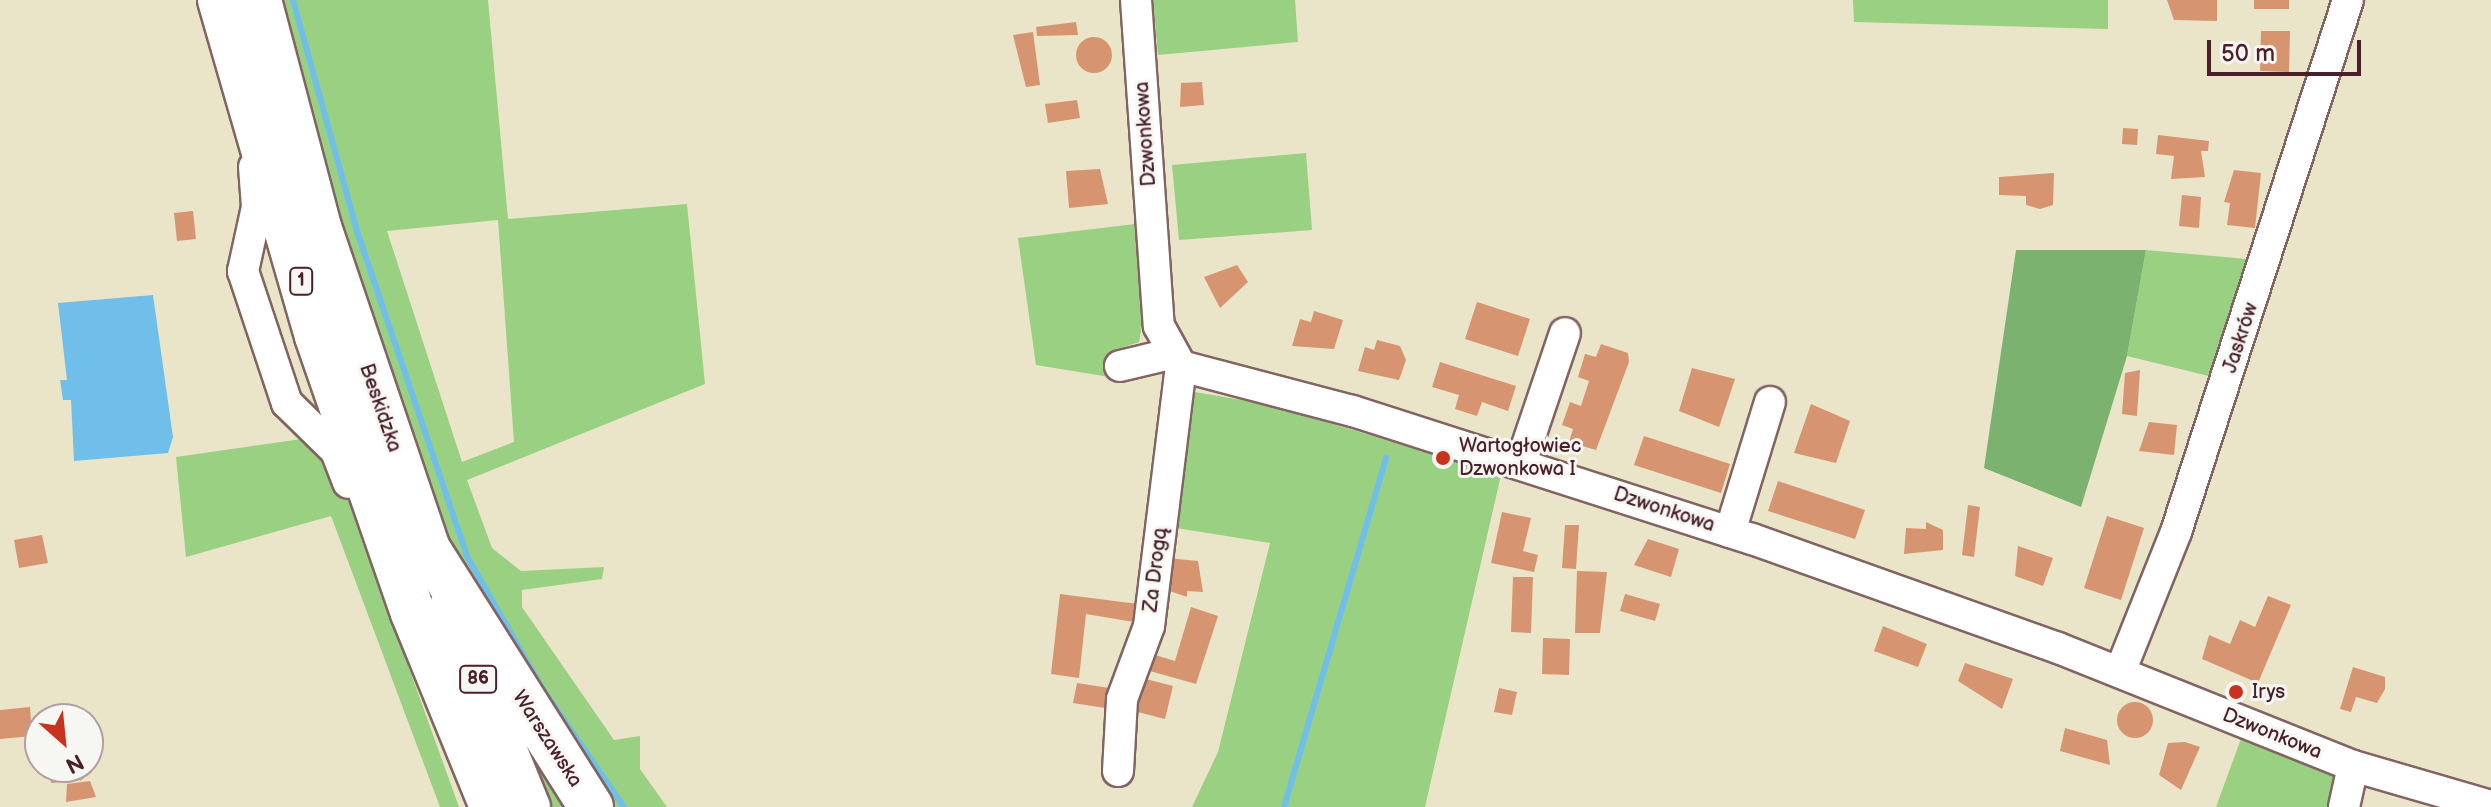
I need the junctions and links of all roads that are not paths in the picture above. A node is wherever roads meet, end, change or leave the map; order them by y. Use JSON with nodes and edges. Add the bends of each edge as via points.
{"nodes":[{"id":1,"x":220,"y":0,"type":"edge"},
{"id":2,"x":259,"y":0,"type":"edge"},
{"id":3,"x":1136,"y":0,"type":"edge"},
{"id":4,"x":2348,"y":0,"type":"edge"},
{"id":5,"x":1565,"y":333,"type":"dead end"},
{"id":6,"x":1176,"y":360,"type":"junction"},
{"id":7,"x":1120,"y":366,"type":"dead end"},
{"id":8,"x":1770,"y":402,"type":"dead end"},
{"id":9,"x":1521,"y":463,"type":"junction"},
{"id":10,"x":1730,"y":532,"type":"junction"},
{"id":11,"x":410,"y":554,"type":"junction"},
{"id":12,"x":2120,"y":672,"type":"junction"},
{"id":13,"x":2353,"y":766,"type":"junction"},
{"id":14,"x":1118,"y":771,"type":"dead end"},
{"id":15,"x":2491,"y":806,"type":"edge"},
{"id":16,"x":492,"y":807,"type":"edge"},
{"id":17,"x":531,"y":807,"type":"edge"},
{"id":18,"x":591,"y":807,"type":"edge"},
{"id":19,"x":2344,"y":807,"type":"edge"}],
"edges":[{"from":1,"to":11,"type":"highway","name":"Beskidzka","number":"1","via":[[250,109]]},
{"from":2,"to":11,"type":"highway","name":"Beskidzka","number":"1"},
{"from":3,"to":6,"type":"street","name":"Dzwonkowa","via":[[1157,149],[1159,326]]},
{"from":4,"to":12,"type":"street","name":"Jaskrów","via":[[2176,532]]},
{"from":5,"to":9,"type":"street"},
{"from":6,"to":7,"type":"street"},
{"from":6,"to":9,"type":"street","name":"Dzwonkowa"},
{"from":6,"to":14,"type":"street","name":"Za Drogą","via":[[1149,626],[1122,699]]},
{"from":8,"to":10,"type":"street"},
{"from":9,"to":10,"type":"street","name":"Dzwonkowa"},
{"from":10,"to":12,"type":"street","name":"Dzwonkowa"},
{"from":11,"to":16,"type":"highway","name":"Beskidzka","number":"1"},
{"from":11,"to":17,"type":"main road","name":"Beskidzka","number":"86"},
{"from":11,"to":18,"type":"highway","name":"Warszawska","number":"1"},
{"from":12,"to":13,"type":"street","name":"Dzwonkowa"},
{"from":13,"to":15,"type":"street","name":"Dzwonkowa"},
{"from":13,"to":19,"type":"street"}]}
